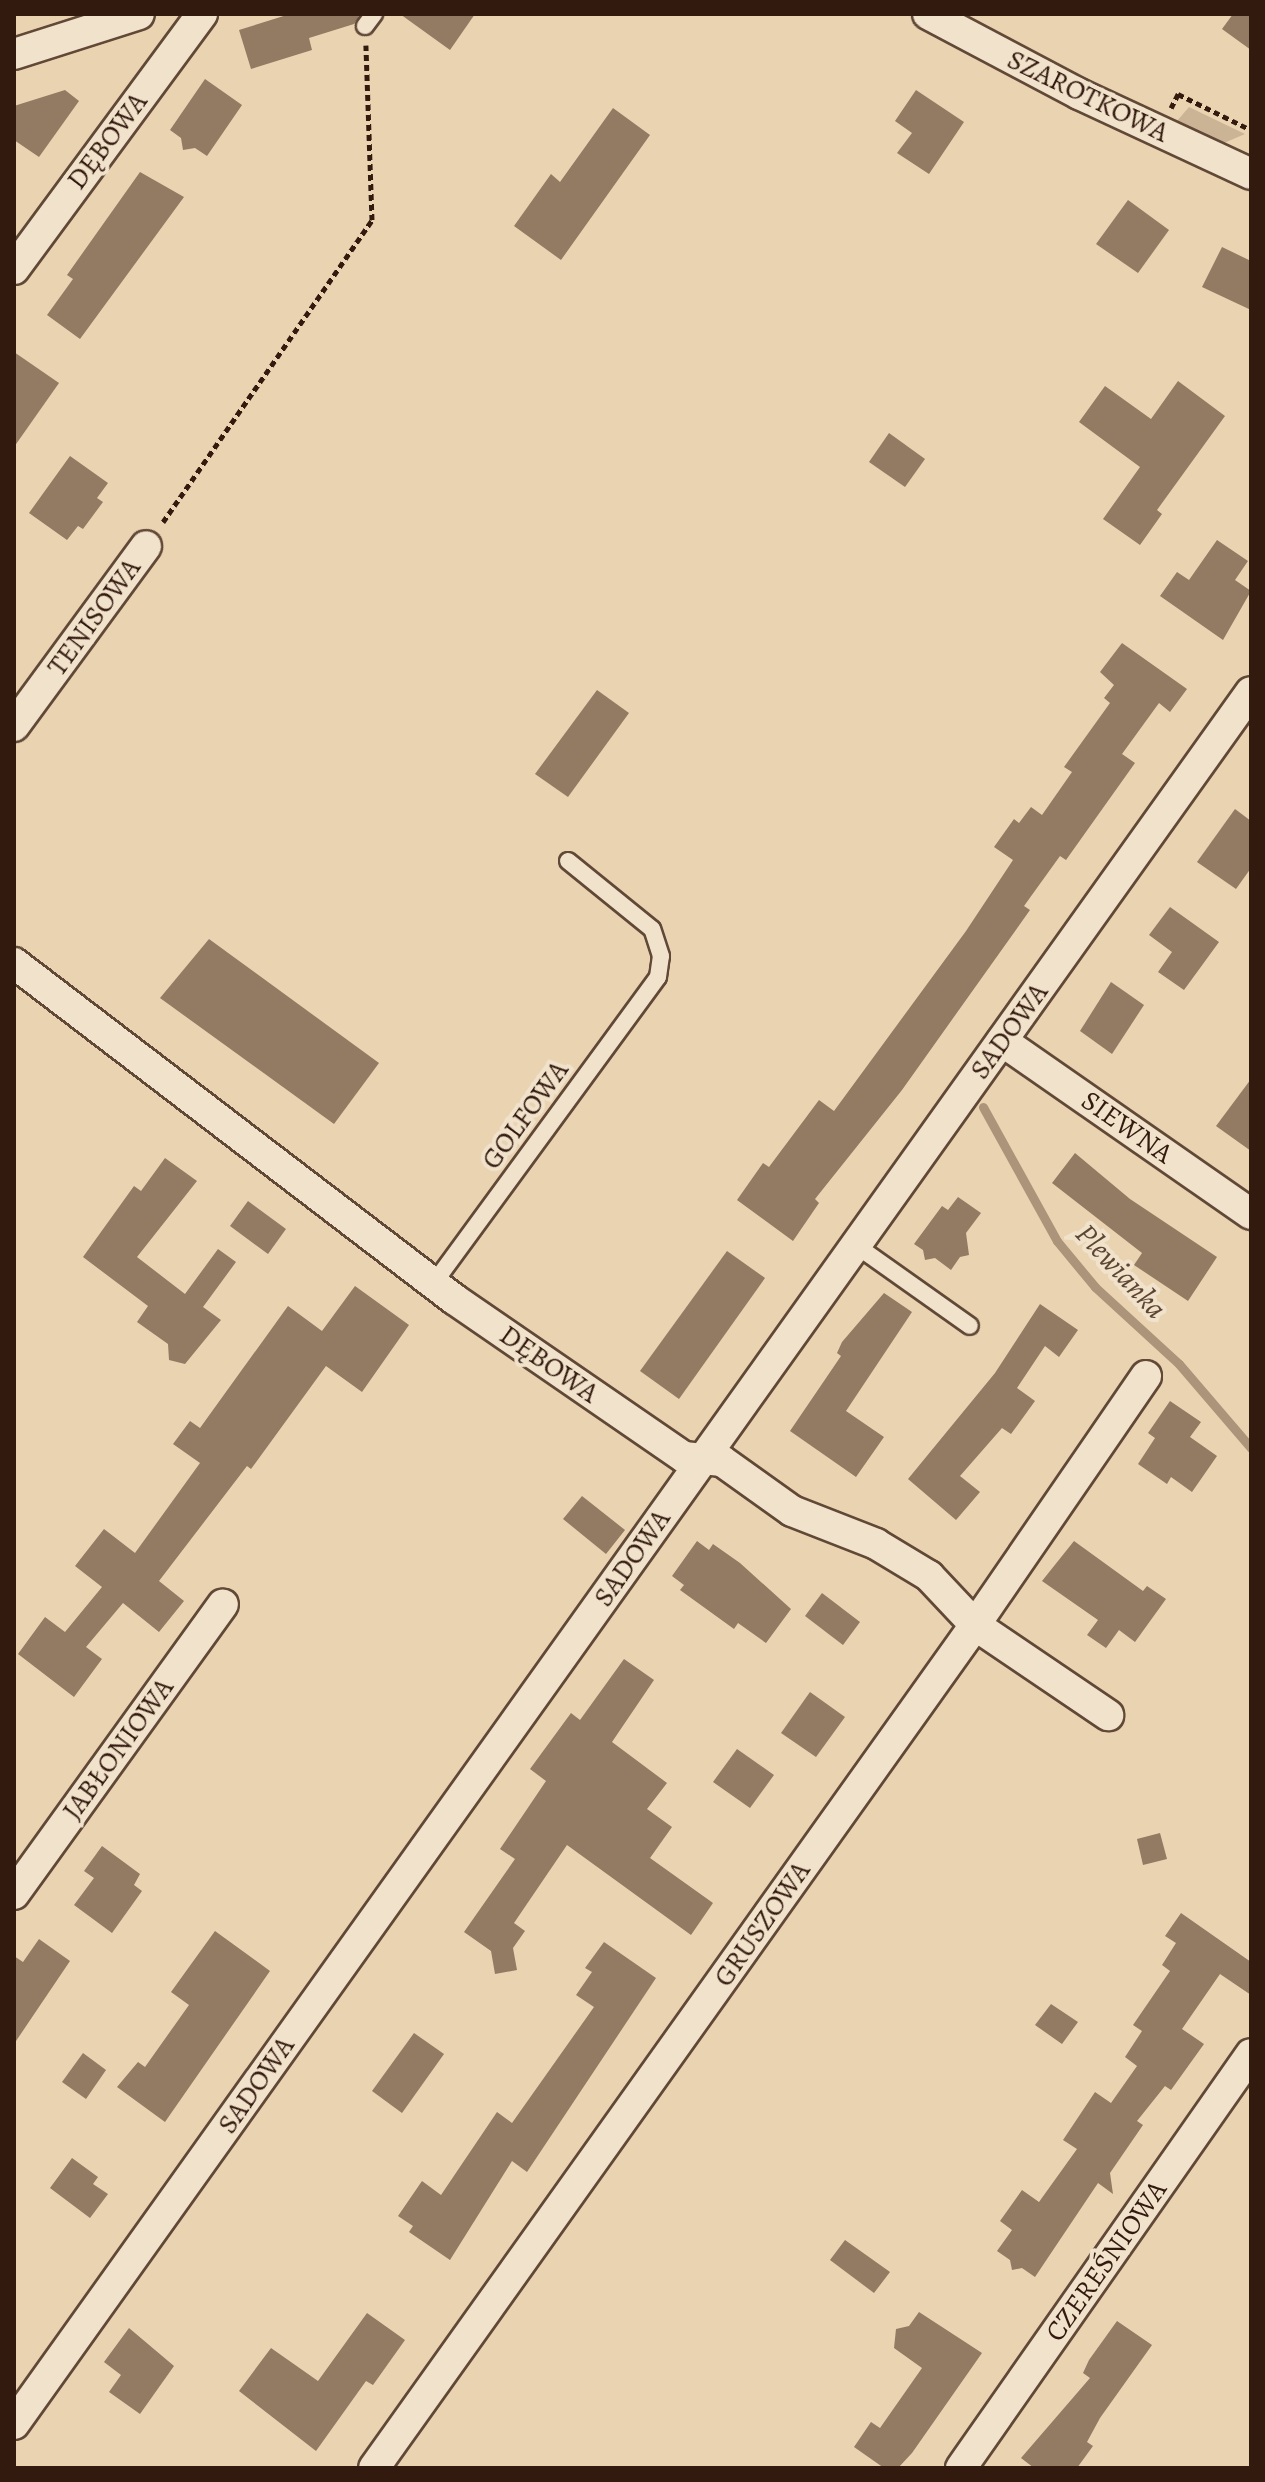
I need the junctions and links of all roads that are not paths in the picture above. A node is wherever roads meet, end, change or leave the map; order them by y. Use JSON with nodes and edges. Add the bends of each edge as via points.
{"nodes":[{"id":1,"x":139,"y":14,"type":"edge"},
{"id":2,"x":202,"y":14,"type":"edge"},
{"id":3,"x":928,"y":14,"type":"edge"},
{"id":4,"x":14,"y":54,"type":"edge"},
{"id":5,"x":1248,"y":157,"type":"edge"},
{"id":6,"x":14,"y":269,"type":"edge"},
{"id":7,"x":146,"y":546,"type":"road end"},
{"id":8,"x":1251,"y":692,"type":"edge"},
{"id":9,"x":14,"y":726,"type":"edge"},
{"id":10,"x":568,"y":861,"type":"dead end"},
{"id":11,"x":14,"y":963,"type":"edge"},
{"id":12,"x":1002,"y":1041,"type":"junction"},
{"id":13,"x":1251,"y":1214,"type":"edge"},
{"id":14,"x":857,"y":1246,"type":"junction"},
{"id":15,"x":434,"y":1283,"type":"junction"},
{"id":16,"x":970,"y":1326,"type":"dead end"},
{"id":17,"x":1146,"y":1376,"type":"dead end"},
{"id":18,"x":701,"y":1460,"type":"junction"},
{"id":19,"x":223,"y":1604,"type":"dead end"},
{"id":20,"x":975,"y":1625,"type":"junction"},
{"id":21,"x":1108,"y":1715,"type":"dead end"},
{"id":22,"x":14,"y":1894,"type":"edge"},
{"id":23,"x":1251,"y":2054,"type":"edge"},
{"id":24,"x":14,"y":2424,"type":"edge"},
{"id":25,"x":374,"y":2468,"type":"edge"},
{"id":26,"x":961,"y":2468,"type":"edge"}],
"edges":[{"from":1,"to":4,"type":"street"},
{"from":2,"to":6,"type":"street","name":"DĘBOWA"},
{"from":3,"to":5,"type":"street","name":"SZAROTKOWA","via":[[1079,94]]},
{"from":7,"to":9,"type":"street","name":"TENISOWA"},
{"from":8,"to":12,"type":"street","name":"SADOWA"},
{"from":10,"to":15,"type":"lane","name":"GOLFOWA","via":[[652,929],[661,956],[658,977]]},
{"from":11,"to":15,"type":"street","name":"DĘBOWA"},
{"from":12,"to":13,"type":"street","name":"SIEWNA"},
{"from":12,"to":14,"type":"street","name":"SADOWA"},
{"from":14,"to":16,"type":"lane"},
{"from":14,"to":18,"type":"street","name":"SADOWA"},
{"from":15,"to":18,"type":"street","name":"DĘBOWA","via":[[684,1457]]},
{"from":17,"to":20,"type":"street","name":"GRUSZOWA"},
{"from":18,"to":20,"type":"street","name":"DĘBOWA","via":[[722,1461],[792,1511],[876,1544],[916,1568]]},
{"from":18,"to":24,"type":"street","name":"SADOWA"},
{"from":19,"to":22,"type":"street","name":"JABŁONIOWA"},
{"from":20,"to":21,"type":"street","name":"DĘBOWA"},
{"from":20,"to":25,"type":"street","name":"GRUSZOWA"},
{"from":23,"to":26,"type":"street","name":"CZEREŚNIOWA"}]}
